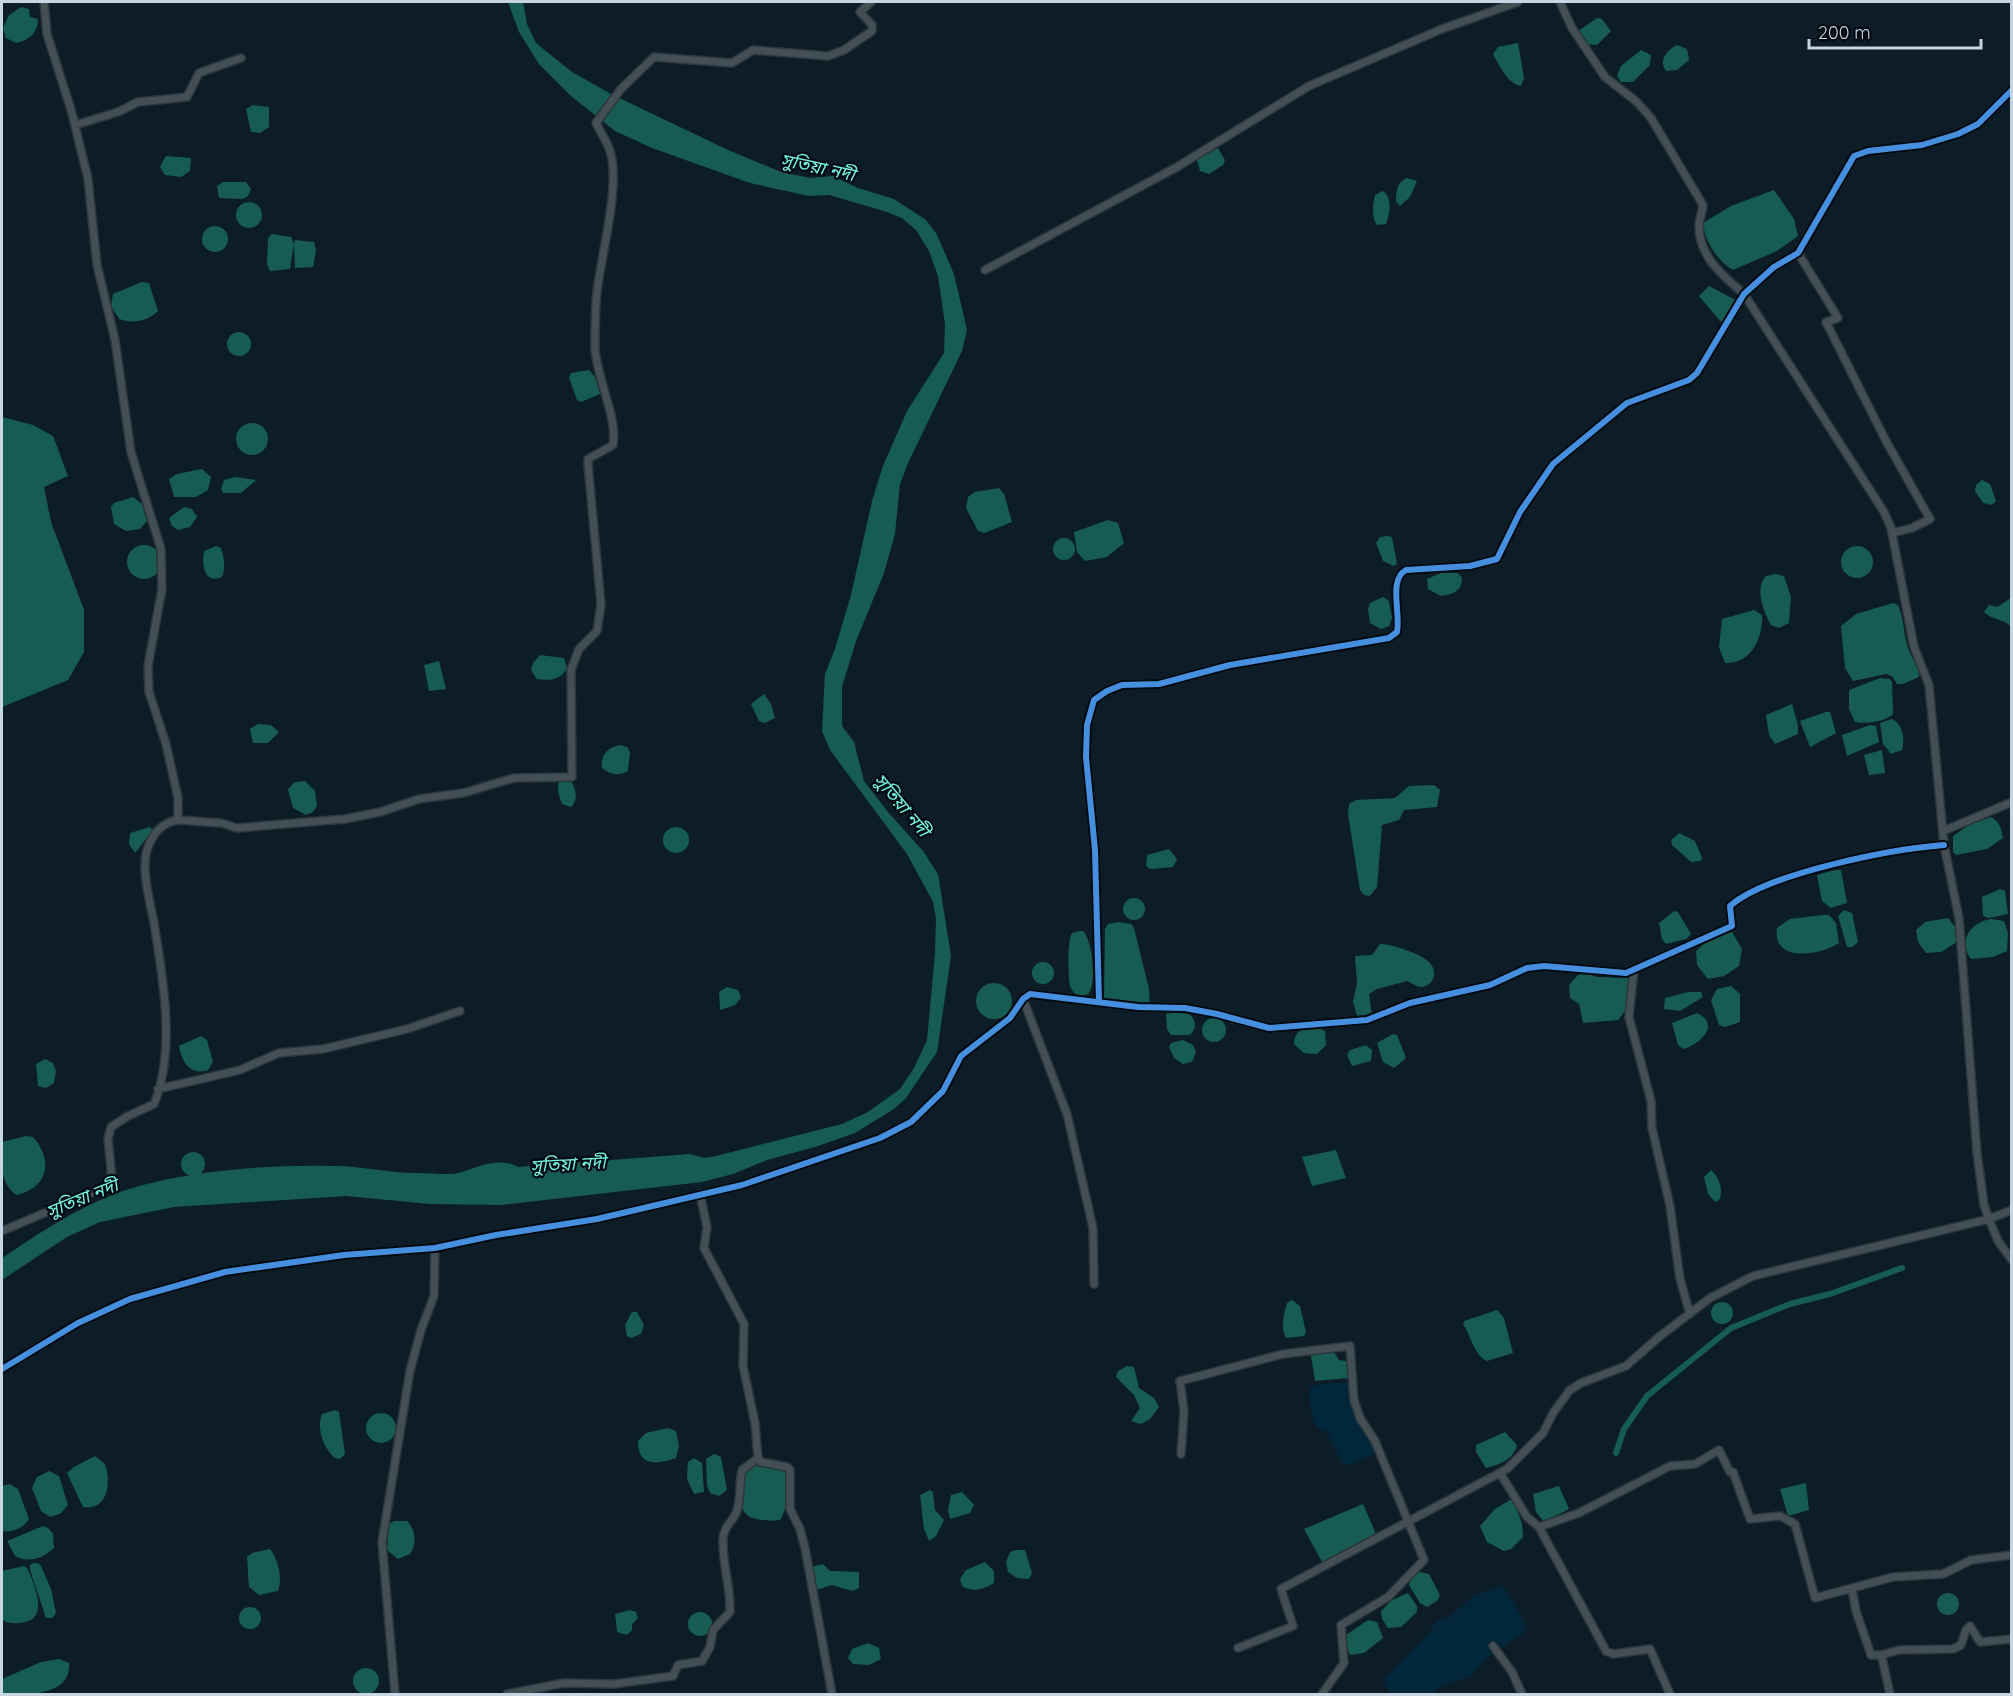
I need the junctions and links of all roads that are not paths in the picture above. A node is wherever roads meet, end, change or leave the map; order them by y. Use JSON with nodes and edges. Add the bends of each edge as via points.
{"nodes":[{"id":1,"x":44,"y":2,"type":"edge"},
{"id":2,"x":871,"y":2,"type":"edge"},
{"id":3,"x":1518,"y":2,"type":"edge"},
{"id":4,"x":1560,"y":2,"type":"edge"},
{"id":5,"x":241,"y":58,"type":"dead end"},
{"id":6,"x":2012,"y":90,"type":"edge"},
{"id":7,"x":75,"y":125,"type":"junction"},
{"id":8,"x":1798,"y":253,"type":"junction"},
{"id":9,"x":985,"y":270,"type":"dead end"},
{"id":10,"x":1744,"y":294,"type":"junction"},
{"id":11,"x":1892,"y":533,"type":"junction"},
{"id":12,"x":2012,"y":802,"type":"edge"},
{"id":13,"x":178,"y":820,"type":"junction"},
{"id":14,"x":1943,"y":831,"type":"junction"},
{"id":15,"x":1944,"y":845,"type":"junction"},
{"id":16,"x":1634,"y":969,"type":"junction"},
{"id":17,"x":1023,"y":999,"type":"junction"},
{"id":18,"x":1099,"y":1002,"type":"junction"},
{"id":19,"x":460,"y":1011,"type":"dead end"},
{"id":20,"x":158,"y":1089,"type":"junction"},
{"id":21,"x":700,"y":1194,"type":"junction"},
{"id":22,"x":2012,"y":1210,"type":"edge"},
{"id":23,"x":1989,"y":1219,"type":"junction"},
{"id":24,"x":2,"y":1231,"type":"edge"},
{"id":25,"x":435,"y":1248,"type":"junction"},
{"id":26,"x":2012,"y":1260,"type":"edge"},
{"id":27,"x":1094,"y":1284,"type":"dead end"},
{"id":28,"x":1690,"y":1314,"type":"junction"},
{"id":29,"x":2,"y":1369,"type":"edge"},
{"id":30,"x":1181,"y":1454,"type":"dead end"},
{"id":31,"x":758,"y":1458,"type":"junction"},
{"id":32,"x":1500,"y":1473,"type":"junction"},
{"id":33,"x":1408,"y":1522,"type":"junction"},
{"id":34,"x":1539,"y":1527,"type":"junction"},
{"id":35,"x":2012,"y":1555,"type":"edge"},
{"id":36,"x":1852,"y":1589,"type":"junction"},
{"id":37,"x":2012,"y":1640,"type":"edge"},
{"id":38,"x":1493,"y":1646,"type":"dead end"},
{"id":39,"x":1238,"y":1648,"type":"dead end"},
{"id":40,"x":1881,"y":1655,"type":"junction"},
{"id":41,"x":395,"y":1695,"type":"edge"},
{"id":42,"x":507,"y":1695,"type":"edge"},
{"id":43,"x":832,"y":1695,"type":"edge"},
{"id":44,"x":1322,"y":1695,"type":"edge"},
{"id":45,"x":1522,"y":1695,"type":"edge"},
{"id":46,"x":1670,"y":1695,"type":"edge"},
{"id":47,"x":1890,"y":1695,"type":"edge"}],
"edges":[{"from":1,"to":7,"type":"street","via":[[47,34]]},
{"from":2,"to":13,"type":"street","via":[[860,12],[872,25],[872,32],[828,56],[753,50],[732,63],[654,57],[621,89],[596,123],[610,152],[613,173],[597,293],[595,350],[615,438],[614,445],[588,459],[602,605],[597,631],[579,649],[571,670],[572,777],[514,778],[345,819],[237,828]]},
{"from":3,"to":9,"type":"street","via":[[1450,25],[1309,86],[1177,167]]},
{"from":4,"to":10,"type":"street","via":[[1577,37],[1605,77],[1645,110],[1661,134],[1703,206],[1699,226],[1710,260],[1723,278]]},
{"from":5,"to":7,"type":"street","via":[[199,73],[187,97],[138,102]]},
{"from":6,"to":8,"type":"street","via":[[1977,124],[1958,134],[1923,146],[1854,156]]},
{"from":7,"to":13,"type":"street","via":[[88,179],[97,265],[115,340],[131,452],[161,549],[162,589],[148,666],[149,692],[166,744],[178,798]]},
{"from":8,"to":10,"type":"street","via":[[1774,267]]},
{"from":8,"to":11,"type":"street","via":[[1838,318],[1826,322],[1930,519]]},
{"from":10,"to":11,"type":"street","via":[[1884,512]]},
{"from":10,"to":18,"type":"street","via":[[1697,373],[1689,380],[1627,404],[1552,464],[1520,512],[1497,559],[1470,566],[1401,573],[1397,579],[1399,623],[1397,632],[1389,638],[1230,665],[1159,684],[1122,685],[1094,700],[1087,725],[1086,757],[1095,850]]},
{"from":11,"to":14,"type":"street","via":[[1914,647],[1929,685]]},
{"from":12,"to":14,"type":"street"},
{"from":13,"to":20,"type":"street","via":[[160,828],[147,851],[149,894],[165,1001],[164,1057]]},
{"from":14,"to":15,"type":"street"},
{"from":15,"to":16,"type":"street","via":[[1912,848],[1799,873],[1750,893],[1730,906],[1732,926]]},
{"from":15,"to":23,"type":"street","via":[[1959,918],[1977,1153]]},
{"from":16,"to":18,"type":"street","via":[[1626,973],[1527,968],[1490,985],[1410,1004],[1367,1020],[1269,1028],[1185,1008]]},
{"from":16,"to":28,"type":"street","via":[[1629,1017],[1652,1101],[1652,1128]]},
{"from":17,"to":18,"type":"street","via":[[1030,994]]},
{"from":17,"to":21,"type":"street","via":[[1010,1018],[962,1056],[943,1090],[911,1122],[880,1137],[742,1185]]},
{"from":17,"to":27,"type":"street","via":[[1067,1114],[1093,1228]]},
{"from":19,"to":20,"type":"street","via":[[407,1029],[323,1049],[279,1053],[240,1070]]},
{"from":20,"to":24,"type":"street","via":[[154,1104],[111,1127],[108,1139],[112,1179],[103,1188]]},
{"from":21,"to":25,"type":"street","via":[[597,1219],[496,1234]]},
{"from":21,"to":31,"type":"street","via":[[707,1227],[704,1248],[744,1324],[743,1366]]},
{"from":22,"to":23,"type":"street"},
{"from":23,"to":26,"type":"street"},
{"from":23,"to":28,"type":"street","via":[[1753,1276],[1710,1298]]},
{"from":25,"to":29,"type":"street","via":[[278,1263],[194,1281],[130,1299],[88,1318]]},
{"from":25,"to":41,"type":"street","via":[[434,1296],[410,1371],[382,1542]]},
{"from":28,"to":32,"type":"street","via":[[1626,1366],[1570,1390],[1544,1433]]},
{"from":30,"to":33,"type":"street","via":[[1184,1411],[1180,1381],[1283,1354],[1350,1346],[1353,1400],[1375,1441]]},
{"from":31,"to":42,"type":"street","via":[[742,1470],[738,1508],[723,1537],[730,1612],[713,1630],[702,1661],[678,1665],[673,1676],[614,1684],[564,1683]]},
{"from":31,"to":43,"type":"street","via":[[790,1470],[790,1509],[805,1548]]},
{"from":32,"to":33,"type":"street"},
{"from":32,"to":34,"type":"street","via":[[1527,1517]]},
{"from":33,"to":39,"type":"street","via":[[1281,1589],[1293,1626]]},
{"from":33,"to":44,"type":"street","via":[[1424,1560],[1388,1597],[1341,1625],[1344,1663]]},
{"from":34,"to":36,"type":"street","via":[[1579,1513],[1671,1466],[1695,1464],[1719,1450],[1737,1481],[1750,1519],[1780,1516],[1795,1524],[1812,1596]]},
{"from":34,"to":46,"type":"street","via":[[1606,1651],[1613,1654],[1650,1649]]},
{"from":35,"to":36,"type":"street","via":[[1971,1560],[1943,1574],[1893,1577]]},
{"from":36,"to":40,"type":"street","via":[[1871,1654]]},
{"from":37,"to":40,"type":"street","via":[[1980,1642],[1970,1626],[1961,1645],[1953,1650],[1899,1650]]},
{"from":38,"to":45,"type":"street","via":[[1512,1672]]},
{"from":40,"to":47,"type":"street"}]}
